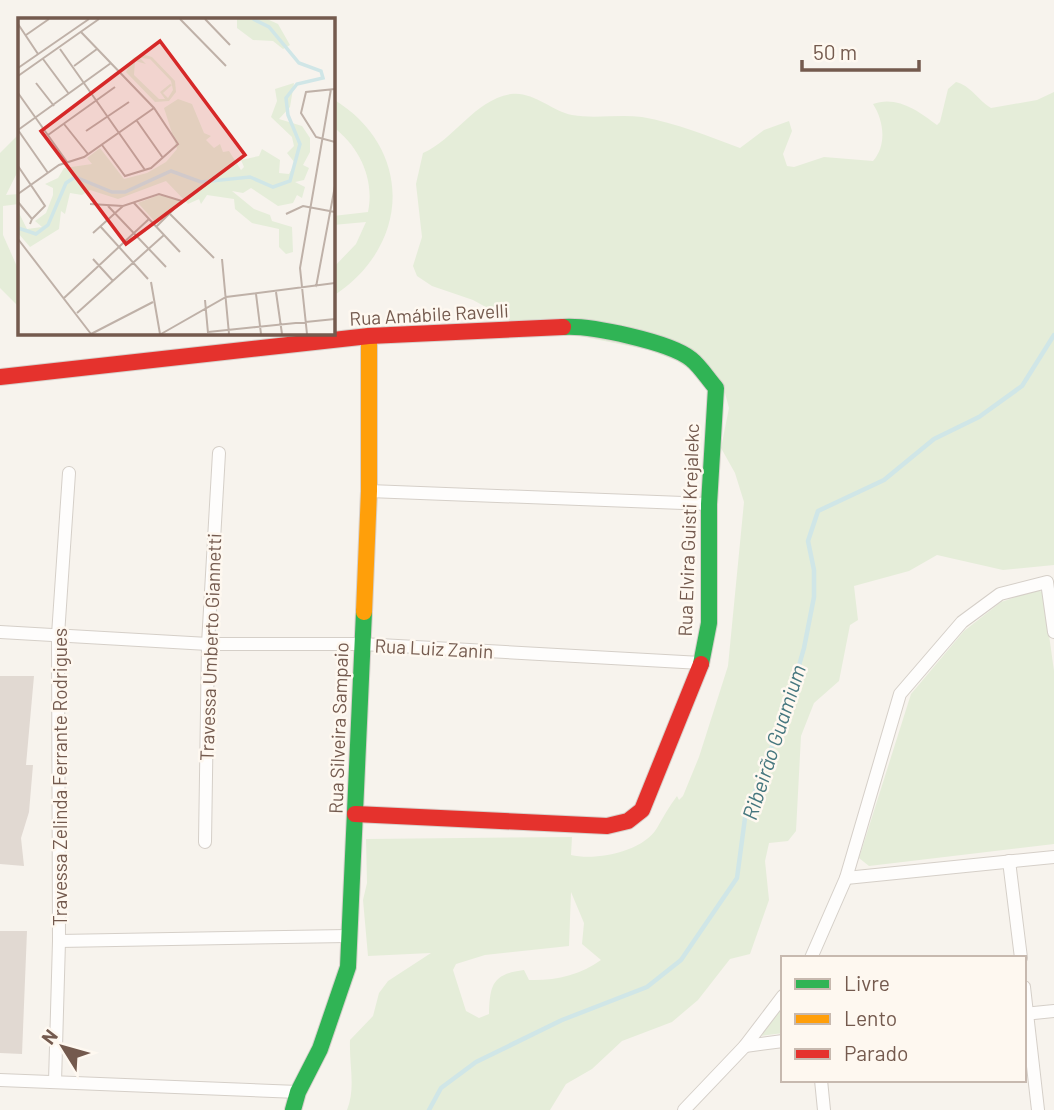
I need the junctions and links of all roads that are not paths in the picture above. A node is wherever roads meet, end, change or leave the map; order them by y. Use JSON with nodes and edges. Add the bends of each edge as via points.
{"nodes":[{"id":1,"x":369,"y":336,"type":"junction"},
{"id":2,"x":690,"y":358,"type":"joint"},
{"id":3,"x":0,"y":377,"type":"edge"},
{"id":4,"x":219,"y":453,"type":"dead end"},
{"id":5,"x":69,"y":473,"type":"dead end"},
{"id":6,"x":369,"y":491,"type":"junction"},
{"id":7,"x":709,"y":504,"type":"junction"},
{"id":8,"x":0,"y":632,"type":"edge"},
{"id":9,"x":1054,"y":632,"type":"edge"},
{"id":10,"x":58,"y":635,"type":"junction"},
{"id":11,"x":208,"y":644,"type":"junction"},
{"id":12,"x":362,"y":644,"type":"junction"},
{"id":13,"x":701,"y":663,"type":"junction"},
{"id":14,"x":355,"y":814,"type":"junction"},
{"id":15,"x":205,"y":842,"type":"dead end"},
{"id":16,"x":1054,"y":857,"type":"edge"},
{"id":17,"x":1009,"y":862,"type":"junction"},
{"id":18,"x":846,"y":878,"type":"junction"},
{"id":19,"x":347,"y":936,"type":"junction"},
{"id":20,"x":59,"y":941,"type":"junction"},
{"id":21,"x":812,"y":956,"type":"edge"},
{"id":22,"x":1021,"y":956,"type":"edge"},
{"id":23,"x":781,"y":999,"type":"edge"},
{"id":24,"x":1054,"y":1011,"type":"edge"},
{"id":25,"x":1026,"y":1014,"type":"edge"},
{"id":26,"x":781,"y":1041,"type":"edge"},
{"id":27,"x":745,"y":1046,"type":"junction"},
{"id":28,"x":0,"y":1080,"type":"edge"},
{"id":29,"x":55,"y":1082,"type":"junction"},
{"id":30,"x":821,"y":1082,"type":"edge"},
{"id":31,"x":298,"y":1092,"type":"junction"},
{"id":32,"x":293,"y":1110,"type":"edge"},
{"id":33,"x":684,"y":1110,"type":"edge"},
{"id":34,"x":824,"y":1110,"type":"edge"},
{"id":35,"x":1038,"y":1110,"type":"edge"}],
"edges":[{"from":1,"to":2,"type":"street","name":"Rua Amábile Ravelli","via":[[578,326],[643,340]]},
{"from":1,"to":3,"type":"street","name":"Rua Amábile Ravelli"},
{"from":1,"to":6,"type":"street","name":"Rua Silveira Sampaio"},
{"from":2,"to":7,"type":"street","name":"Rua Elvira Guisti Krejalekc","via":[[716,388]]},
{"from":4,"to":11,"type":"street","name":"Travessa Umberto Giannetti"},
{"from":5,"to":10,"type":"street","name":"Travessa Zelinda Ferrante Rodrigues"},
{"from":6,"to":7,"type":"street"},
{"from":6,"to":12,"type":"street","name":"Rua Silveira Sampaio"},
{"from":7,"to":13,"type":"street","name":"Rua Elvira Guisti Krejalekc","via":[[709,623]]},
{"from":8,"to":10,"type":"street","name":"Rua Luiz Zanin"},
{"from":9,"to":18,"type":"street","via":[[1047,582],[1000,594],[962,622],[900,694]]},
{"from":10,"to":11,"type":"street","name":"Rua Luiz Zanin"},
{"from":10,"to":20,"type":"street","name":"Travessa Zelinda Ferrante Rodrigues"},
{"from":11,"to":12,"type":"street","name":"Rua Luiz Zanin"},
{"from":11,"to":15,"type":"street","name":"Travessa Umberto Giannetti"},
{"from":12,"to":13,"type":"street","name":"Rua Luiz Zanin"},
{"from":12,"to":14,"type":"street","name":"Rua Silveira Sampaio"},
{"from":13,"to":14,"type":"street","name":"Rua Elvira Guisti Krejalekc","via":[[642,810],[628,821],[607,826]]},
{"from":14,"to":19,"type":"street","name":"Rua Silveira Sampaio"},
{"from":16,"to":17,"type":"street"},
{"from":17,"to":18,"type":"street"},
{"from":17,"to":22,"type":"street"},
{"from":18,"to":21,"type":"street"},
{"from":19,"to":20,"type":"street"},
{"from":19,"to":31,"type":"street","name":"Rua Silveira Sampaio","via":[[348,967],[320,1049]]},
{"from":20,"to":29,"type":"street","name":"Travessa Zelinda Ferrante Rodrigues"},
{"from":23,"to":27,"type":"street"},
{"from":24,"to":25,"type":"street"},
{"from":25,"to":35,"type":"street"},
{"from":26,"to":27,"type":"street"},
{"from":27,"to":33,"type":"street"},
{"from":28,"to":29,"type":"street"},
{"from":29,"to":31,"type":"street"},
{"from":30,"to":34,"type":"street"},
{"from":31,"to":32,"type":"street","name":"Rua Silveira Sampaio"}]}
